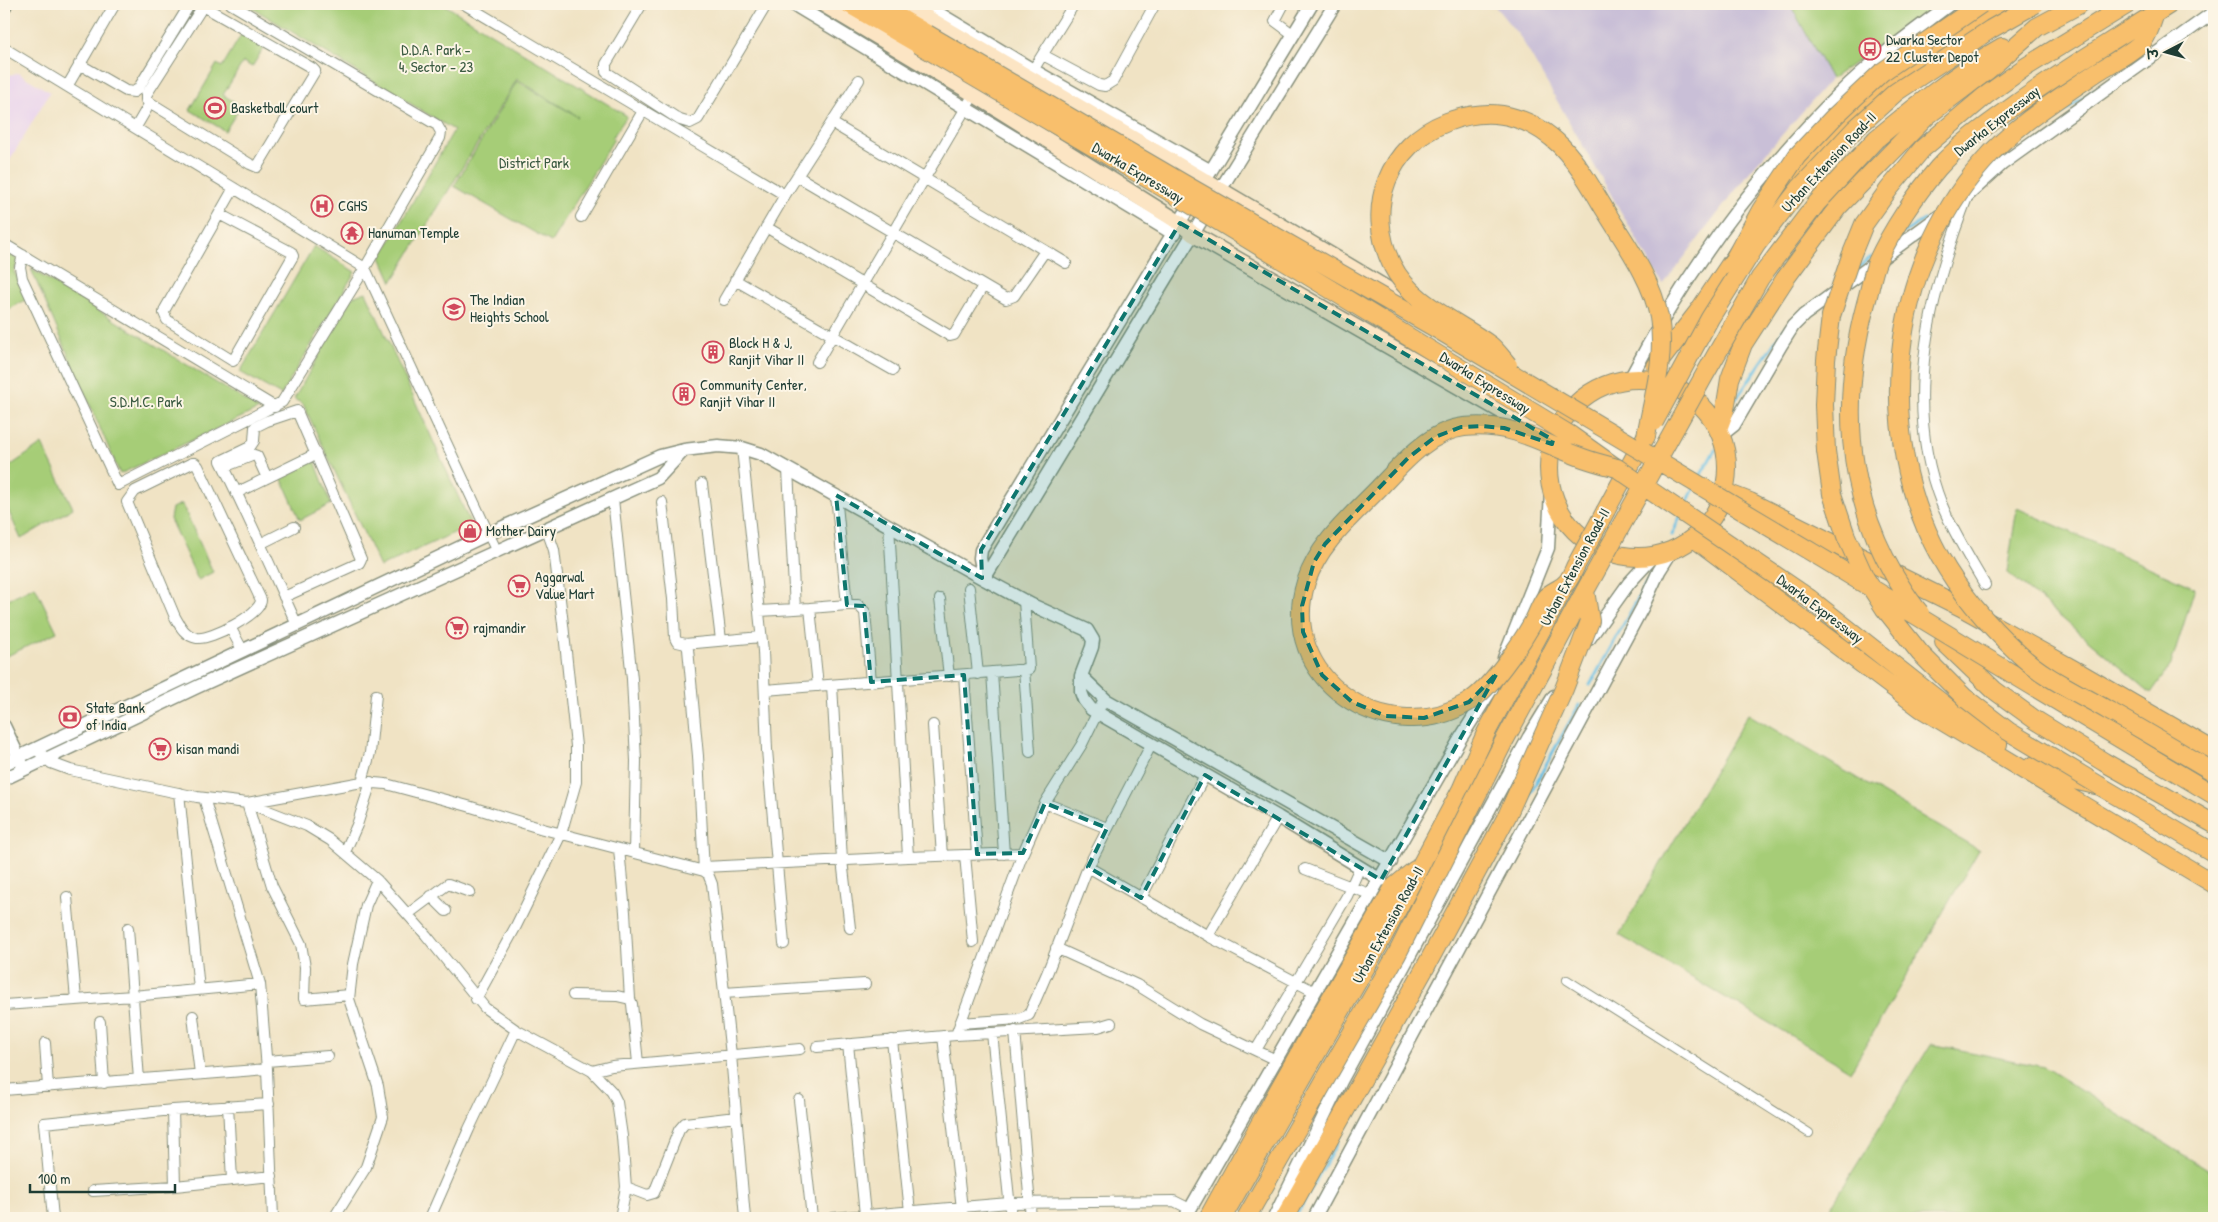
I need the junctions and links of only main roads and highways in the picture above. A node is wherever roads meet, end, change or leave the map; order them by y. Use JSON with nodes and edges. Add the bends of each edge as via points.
{"nodes":[{"id":1,"x":823,"y":4,"type":"edge"},
{"id":2,"x":850,"y":4,"type":"edge"},
{"id":3,"x":876,"y":4,"type":"edge"},
{"id":4,"x":904,"y":4,"type":"edge"},
{"id":5,"x":1981,"y":4,"type":"edge"},
{"id":6,"x":2003,"y":4,"type":"edge"},
{"id":7,"x":2035,"y":4,"type":"edge"},
{"id":8,"x":2080,"y":4,"type":"edge"},
{"id":9,"x":2128,"y":4,"type":"edge"},
{"id":10,"x":2170,"y":4,"type":"edge"},
{"id":11,"x":2155,"y":13,"type":"junction"},
{"id":12,"x":2037,"y":27,"type":"junction"},
{"id":13,"x":923,"y":39,"type":"junction"},
{"id":14,"x":1710,"y":318,"type":"junction"},
{"id":15,"x":1519,"y":377,"type":"junction"},
{"id":16,"x":1637,"y":379,"type":"junction"},
{"id":17,"x":1576,"y":403,"type":"junction"},
{"id":18,"x":1719,"y":432,"type":"junction"},
{"id":19,"x":1646,"y":436,"type":"junction"},
{"id":20,"x":1553,"y":440,"type":"junction"},
{"id":21,"x":1617,"y":468,"type":"junction"},
{"id":22,"x":1724,"y":492,"type":"junction"},
{"id":23,"x":1694,"y":538,"type":"junction"},
{"id":24,"x":1566,"y":584,"type":"junction"},
{"id":25,"x":1585,"y":591,"type":"junction"},
{"id":26,"x":2214,"y":751,"type":"edge"},
{"id":27,"x":2214,"y":772,"type":"edge"},
{"id":28,"x":2100,"y":786,"type":"junction"},
{"id":29,"x":2214,"y":795,"type":"edge"},
{"id":30,"x":2214,"y":824,"type":"edge"},
{"id":31,"x":2214,"y":853,"type":"edge"},
{"id":32,"x":1422,"y":864,"type":"junction"},
{"id":33,"x":2214,"y":884,"type":"edge"},
{"id":34,"x":1208,"y":1218,"type":"edge"},
{"id":35,"x":1222,"y":1218,"type":"edge"},
{"id":36,"x":1246,"y":1218,"type":"edge"},
{"id":37,"x":1285,"y":1218,"type":"edge"}],
"edges":[{"from":1,"to":20,"type":"main road","via":[[974,94],[1177,229],[1193,234]]},
{"from":2,"to":13,"type":"highway","name":"Dwarka Expressway"},
{"from":3,"to":13,"type":"highway","name":"Dwarka Expressway"},
{"from":4,"to":17,"type":"main road","via":[[1208,177],[1221,191]]},
{"from":5,"to":14,"type":"highway","bridge":true,"via":[[1882,72],[1797,156],[1761,210],[1714,296]]},
{"from":6,"to":16,"type":"highway","via":[[1940,44],[1876,93],[1838,128],[1766,212],[1698,312]]},
{"from":7,"to":14,"type":"highway","name":"Urban Extension Road-II","bridge":true,"via":[[1896,92],[1855,129],[1778,216]]},
{"from":8,"to":12,"type":"highway"},
{"from":9,"to":28,"type":"highway","name":"Dwarka Expressway","bridge":true,"via":[[2024,68],[1986,96],[1922,149],[1889,189],[1864,224],[1831,316],[1824,405],[1832,494],[1865,578],[1885,609],[1920,653],[1965,698],[2008,731]]},
{"from":10,"to":11,"type":"highway","name":"Dwarka Expressway","bridge":true},
{"from":11,"to":27,"type":"highway","bridge":true,"via":[[2142,42],[2014,130],[1984,161],[1941,219],[1924,256],[1905,328],[1899,378],[1900,427],[1908,472],[1939,556],[1963,594],[1988,623],[2021,656],[2057,682]]},
{"from":11,"to":30,"type":"highway","name":"Dwarka Expressway","bridge":true,"via":[[2046,83],[1967,141],[1938,168],[1911,203],[1877,262],[1862,320],[1850,406],[1852,447],[1870,529],[1910,603],[1944,642],[1994,690],[2034,719]]},
{"from":12,"to":18,"type":"highway","via":[[1988,70],[1928,115],[1838,208],[1780,287],[1744,344],[1730,379]]},
{"from":12,"to":25,"type":"highway","name":"Urban Extension Road-II","bridge":true,"via":[[1976,62],[1917,104],[1876,139],[1816,204],[1760,278]]},
{"from":13,"to":15,"type":"highway","name":"Dwarka Expressway","bridge":true},
{"from":13,"to":21,"type":"highway","name":"Dwarka Expressway","bridge":true,"via":[[1454,363]]},
{"from":14,"to":19,"type":"highway","name":"Urban Extension Road-II","bridge":true},
{"from":15,"to":19,"type":"highway","bridge":true,"via":[[1491,346],[1418,298],[1402,282],[1384,247],[1379,223],[1380,203],[1384,185],[1396,163],[1412,142],[1432,128],[1461,117],[1487,114],[1515,118],[1547,134],[1574,161],[1622,237],[1643,274],[1659,316],[1658,370]]},
{"from":15,"to":29,"type":"highway","name":"Dwarka Expressway","bridge":true},
{"from":16,"to":17,"type":"highway","via":[[1610,383]]},
{"from":16,"to":18,"type":"highway","via":[[1668,384],[1689,395],[1706,411]]},
{"from":17,"to":20,"type":"highway","via":[[1562,420]]},
{"from":18,"to":22,"type":"highway","via":[[1727,471]]},
{"from":19,"to":24,"type":"highway","name":"Urban Extension Road-II","bridge":true},
{"from":20,"to":23,"type":"highway","via":[[1548,465],[1551,491],[1561,514],[1577,534],[1594,547],[1614,555],[1653,557],[1671,552]]},
{"from":21,"to":24,"type":"highway","bridge":true,"via":[[1504,428],[1461,427],[1436,437],[1408,458],[1325,544],[1306,584],[1302,606],[1303,632],[1322,675],[1352,702],[1386,716],[1424,718],[1469,702],[1496,676],[1531,627],[1546,597]]},
{"from":21,"to":28,"type":"highway","name":"Dwarka Expressway","bridge":true,"via":[[1810,599],[1993,740],[2042,773]]},
{"from":22,"to":23,"type":"highway","via":[[1712,517]]},
{"from":22,"to":26,"type":"highway","via":[[1960,607]]},
{"from":23,"to":33,"type":"highway","via":[[1922,710]]},
{"from":24,"to":32,"type":"highway","name":"Urban Extension Road-II","via":[[1486,734]]},
{"from":25,"to":36,"type":"highway","name":"Urban Extension Road-II","bridge":true,"via":[[1397,954]]},
{"from":25,"to":37,"type":"highway","bridge":true,"via":[[1590,621],[1508,816]]},
{"from":28,"to":31,"type":"highway","name":"Dwarka Expressway"},
{"from":32,"to":34,"type":"highway","via":[[1394,887]]},
{"from":32,"to":35,"type":"highway","name":"Urban Extension Road-II"}]}
